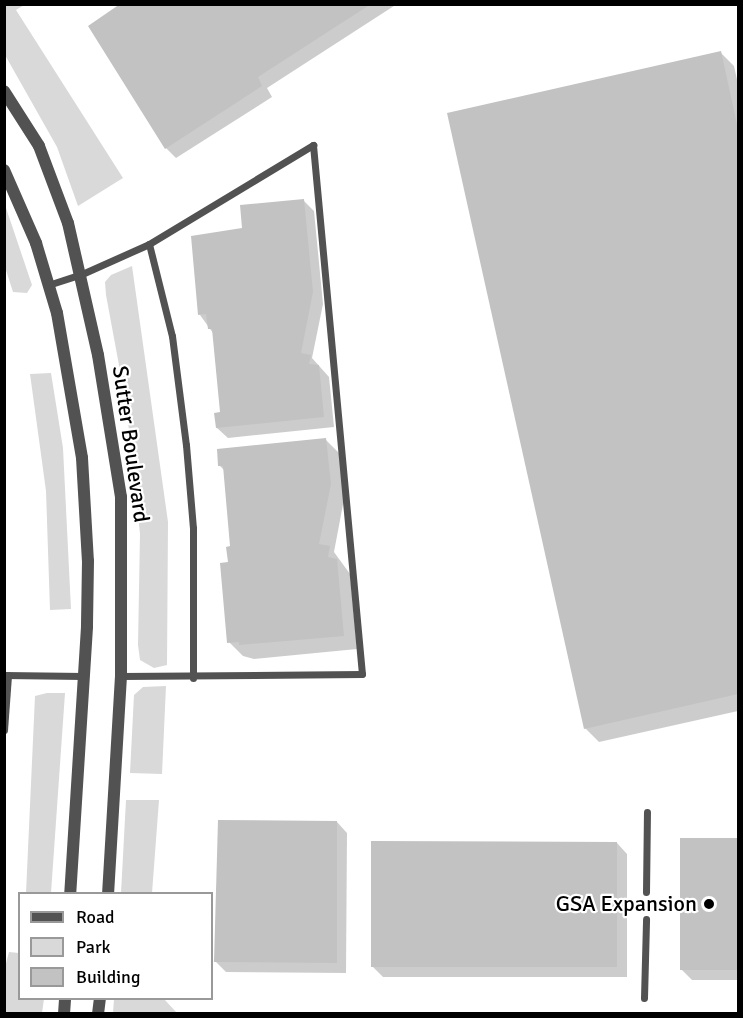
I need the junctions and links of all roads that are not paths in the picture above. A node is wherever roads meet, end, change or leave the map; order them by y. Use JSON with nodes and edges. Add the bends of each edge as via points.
{"nodes":[{"id":1,"x":4,"y":91,"type":"edge"},
{"id":2,"x":4,"y":170,"type":"edge"},
{"id":3,"x":149,"y":244,"type":"junction"},
{"id":4,"x":82,"y":274,"type":"junction"},
{"id":5,"x":48,"y":285,"type":"junction"},
{"id":6,"x":6,"y":675,"type":"edge"},
{"id":7,"x":83,"y":676,"type":"junction"},
{"id":8,"x":122,"y":676,"type":"junction"},
{"id":9,"x":193,"y":678,"type":"junction"},
{"id":10,"x":4,"y":730,"type":"edge"},
{"id":11,"x":647,"y":812,"type":"dead end"},
{"id":12,"x":70,"y":892,"type":"edge"},
{"id":13,"x":108,"y":892,"type":"edge"},
{"id":14,"x":646,"y":892,"type":"dead end"},
{"id":15,"x":646,"y":919,"type":"dead end"},
{"id":16,"x":644,"y":998,"type":"dead end"}],
"edges":[{"from":1,"to":4,"type":"street","name":"Sutter Boulevard","via":[[39,146]]},
{"from":2,"to":5,"type":"street","via":[[20,202]]},
{"from":3,"to":4,"type":"lane"},
{"from":3,"to":9,"type":"lane","via":[[172,336],[187,457],[193,528]]},
{"from":3,"to":9,"type":"lane","via":[[314,145],[362,674]]},
{"from":4,"to":5,"type":"lane"},
{"from":4,"to":8,"type":"street","name":"Sutter Boulevard","via":[[121,497]]},
{"from":5,"to":7,"type":"street","via":[[67,357],[82,458],[88,561]]},
{"from":6,"to":7,"type":"lane"},
{"from":6,"to":10,"type":"lane"},
{"from":7,"to":12,"type":"street"},
{"from":8,"to":9,"type":"lane"},
{"from":8,"to":13,"type":"street","name":"Sutter Boulevard"},
{"from":11,"to":14,"type":"lane"},
{"from":15,"to":16,"type":"lane"}]}
